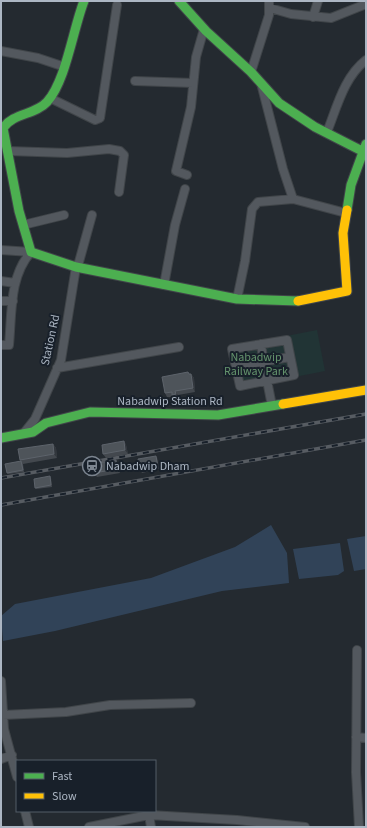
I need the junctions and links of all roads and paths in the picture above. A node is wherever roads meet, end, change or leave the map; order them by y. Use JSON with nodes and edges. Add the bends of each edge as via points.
{"nodes":[{"id":1,"x":84,"y":1,"type":"edge"},
{"id":2,"x":179,"y":1,"type":"edge"},
{"id":3,"x":318,"y":1,"type":"edge"},
{"id":4,"x":269,"y":4,"type":"edge"},
{"id":5,"x":366,"y":4,"type":"edge"},
{"id":6,"x":117,"y":5,"type":"dead end"},
{"id":7,"x":313,"y":17,"type":"junction"},
{"id":8,"x":204,"y":29,"type":"junction"},
{"id":9,"x":1,"y":51,"type":"edge"},
{"id":10,"x":366,"y":60,"type":"edge"},
{"id":11,"x":62,"y":66,"type":"junction"},
{"id":12,"x":251,"y":72,"type":"junction"},
{"id":13,"x":135,"y":80,"type":"dead end"},
{"id":14,"x":193,"y":83,"type":"junction"},
{"id":15,"x":261,"y":83,"type":"junction"},
{"id":16,"x":50,"y":98,"type":"junction"},
{"id":17,"x":3,"y":123,"type":"edge"},
{"id":18,"x":327,"y":132,"type":"junction"},
{"id":19,"x":365,"y":150,"type":"edge"},
{"id":20,"x":8,"y":152,"type":"junction"},
{"id":21,"x":5,"y":162,"type":"edge"},
{"id":22,"x":187,"y":175,"type":"dead end"},
{"id":23,"x":185,"y":189,"type":"dead end"},
{"id":24,"x":119,"y":192,"type":"dead end"},
{"id":25,"x":293,"y":199,"type":"junction"},
{"id":26,"x":346,"y":213,"type":"junction"},
{"id":27,"x":64,"y":215,"type":"dead end"},
{"id":28,"x":92,"y":215,"type":"dead end"},
{"id":29,"x":23,"y":225,"type":"junction"},
{"id":30,"x":1,"y":250,"type":"edge"},
{"id":31,"x":31,"y":252,"type":"junction"},
{"id":32,"x":76,"y":267,"type":"junction"},
{"id":33,"x":1,"y":281,"type":"edge"},
{"id":34,"x":15,"y":283,"type":"junction"},
{"id":35,"x":164,"y":284,"type":"junction"},
{"id":36,"x":237,"y":299,"type":"junction"},
{"id":37,"x":1,"y":300,"type":"edge"},
{"id":38,"x":13,"y":301,"type":"junction"},
{"id":39,"x":261,"y":344,"type":"junction"},
{"id":40,"x":1,"y":345,"type":"edge"},
{"id":41,"x":179,"y":347,"type":"dead end"},
{"id":42,"x":290,"y":357,"type":"junction"},
{"id":43,"x":263,"y":362,"type":"junction"},
{"id":44,"x":236,"y":367,"type":"junction"},
{"id":45,"x":57,"y":368,"type":"junction"},
{"id":46,"x":268,"y":380,"type":"junction"},
{"id":47,"x":366,"y":390,"type":"edge"},
{"id":48,"x":272,"y":406,"type":"junction"},
{"id":49,"x":23,"y":434,"type":"junction"},
{"id":50,"x":1,"y":438,"type":"edge"},
{"id":51,"x":357,"y":650,"type":"dead end"},
{"id":52,"x":1,"y":681,"type":"edge"},
{"id":53,"x":191,"y":703,"type":"dead end"},
{"id":54,"x":3,"y":715,"type":"junction"},
{"id":55,"x":356,"y":737,"type":"junction"},
{"id":56,"x":366,"y":738,"type":"edge"},
{"id":57,"x":12,"y":755,"type":"junction"},
{"id":58,"x":1,"y":759,"type":"edge"},
{"id":59,"x":16,"y":773,"type":"edge"},
{"id":60,"x":25,"y":812,"type":"edge"},
{"id":61,"x":149,"y":815,"type":"junction"},
{"id":62,"x":29,"y":827,"type":"edge"},
{"id":63,"x":89,"y":827,"type":"edge"},
{"id":64,"x":151,"y":827,"type":"edge"},
{"id":65,"x":305,"y":827,"type":"edge"},
{"id":66,"x":359,"y":827,"type":"edge"}],
"edges":[{"from":1,"to":11,"type":"street"},
{"from":2,"to":8,"type":"street"},
{"from":3,"to":7,"type":"street"},
{"from":4,"to":7,"type":"street","via":[[291,14]]},
{"from":4,"to":12,"type":"street"},
{"from":5,"to":7,"type":"street","via":[[331,18]]},
{"from":6,"to":16,"type":"street","via":[[100,118],[95,120]]},
{"from":8,"to":12,"type":"street"},
{"from":8,"to":14,"type":"street","via":[[196,57]]},
{"from":9,"to":11,"type":"street","via":[[43,59]]},
{"from":10,"to":18,"type":"street","via":[[345,86]]},
{"from":11,"to":16,"type":"street"},
{"from":12,"to":15,"type":"street"},
{"from":13,"to":14,"type":"street"},
{"from":14,"to":22,"type":"street","via":[[191,107],[176,171]]},
{"from":15,"to":18,"type":"street","via":[[297,116]]},
{"from":15,"to":25,"type":"street"},
{"from":16,"to":17,"type":"street","via":[[38,110]]},
{"from":17,"to":20,"type":"street"},
{"from":18,"to":19,"type":"street"},
{"from":19,"to":26,"type":"street","via":[[351,185]]},
{"from":20,"to":21,"type":"street"},
{"from":20,"to":24,"type":"street","via":[[67,153],[109,149],[120,151],[124,155]]},
{"from":21,"to":29,"type":"street"},
{"from":23,"to":35,"type":"street"},
{"from":25,"to":26,"type":"street"},
{"from":25,"to":36,"type":"street","via":[[276,199],[254,204]]},
{"from":26,"to":36,"type":"street","via":[[343,233],[347,291],[297,301]]},
{"from":27,"to":29,"type":"street"},
{"from":28,"to":32,"type":"street","name":"Station Rd"},
{"from":29,"to":31,"type":"street"},
{"from":30,"to":31,"type":"street"},
{"from":31,"to":32,"type":"street"},
{"from":31,"to":34,"type":"street","via":[[23,261]]},
{"from":32,"to":35,"type":"street"},
{"from":32,"to":45,"type":"street","name":"Station Rd","via":[[61,360]]},
{"from":33,"to":34,"type":"street"},
{"from":34,"to":38,"type":"street"},
{"from":35,"to":36,"type":"street"},
{"from":37,"to":38,"type":"street"},
{"from":38,"to":40,"type":"street","via":[[9,344]]},
{"from":39,"to":42,"type":"street","via":[[287,340]]},
{"from":39,"to":43,"type":"street"},
{"from":39,"to":44,"type":"street","via":[[232,349]]},
{"from":41,"to":45,"type":"street"},
{"from":42,"to":43,"type":"street"},
{"from":42,"to":46,"type":"street","via":[[294,376]]},
{"from":43,"to":44,"type":"street"},
{"from":43,"to":46,"type":"street"},
{"from":44,"to":46,"type":"street","via":[[240,386]]},
{"from":45,"to":49,"type":"street","name":"Station Rd","via":[[35,419]]},
{"from":46,"to":48,"type":"street"},
{"from":47,"to":48,"type":"street","name":"Nabadwip Station Rd"},
{"from":48,"to":49,"type":"street","name":"Nabadwip Station Rd","via":[[218,415],[90,412],[46,423],[33,432]]},
{"from":49,"to":50,"type":"street","name":"Nabadwip Station Rd"},
{"from":51,"to":55,"type":"street"},
{"from":52,"to":54,"type":"street"},
{"from":53,"to":54,"type":"street","via":[[110,705],[66,712]]},
{"from":54,"to":57,"type":"street","via":[[4,729]]},
{"from":55,"to":56,"type":"street"},
{"from":55,"to":66,"type":"street"},
{"from":57,"to":58,"type":"street"},
{"from":57,"to":59,"type":"street"},
{"from":60,"to":62,"type":"street"},
{"from":61,"to":63,"type":"street"},
{"from":61,"to":64,"type":"street"},
{"from":61,"to":65,"type":"street"}]}
